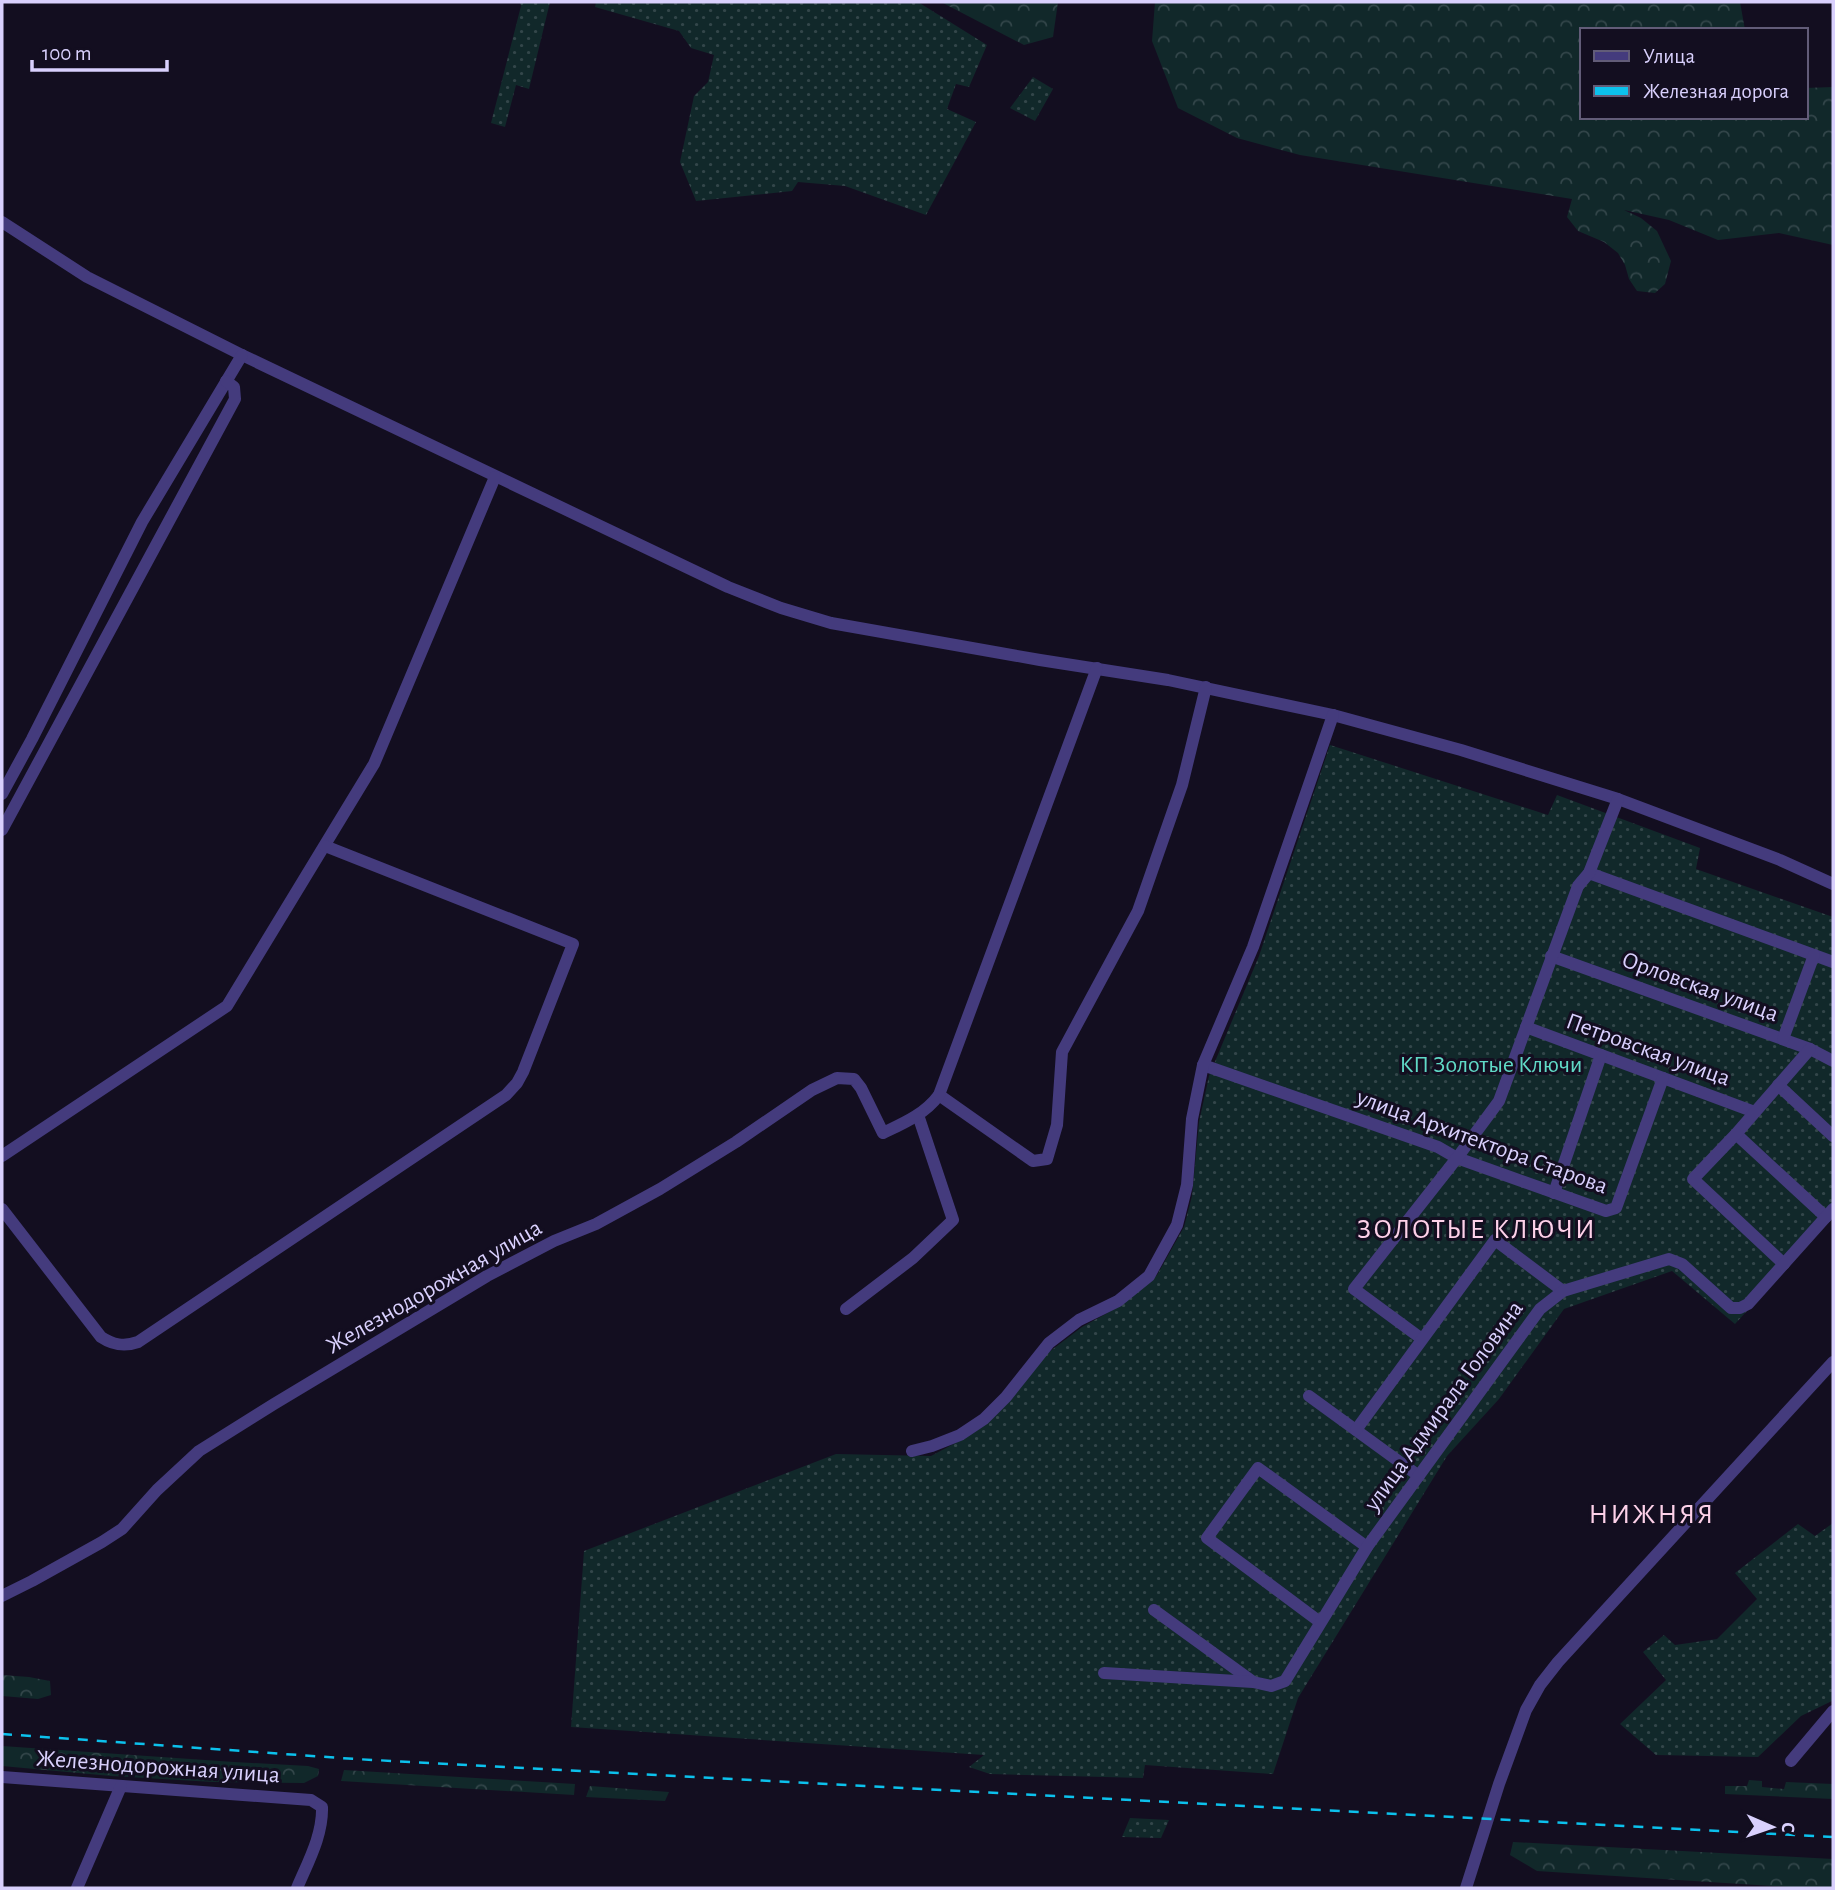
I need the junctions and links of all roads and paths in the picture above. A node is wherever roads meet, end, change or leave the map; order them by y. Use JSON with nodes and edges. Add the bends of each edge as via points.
{"nodes":[{"id":1,"x":2,"y":222,"type":"edge"},
{"id":2,"x":242,"y":355,"type":"junction"},
{"id":3,"x":226,"y":381,"type":"junction"},
{"id":4,"x":495,"y":477,"type":"junction"},
{"id":5,"x":1097,"y":668,"type":"junction"},
{"id":6,"x":1206,"y":687,"type":"junction"},
{"id":7,"x":1334,"y":715,"type":"junction"},
{"id":8,"x":2,"y":794,"type":"edge"},
{"id":9,"x":1618,"y":799,"type":"junction"},
{"id":10,"x":2,"y":830,"type":"edge"},
{"id":11,"x":325,"y":846,"type":"junction"},
{"id":12,"x":1589,"y":873,"type":"junction"},
{"id":13,"x":1833,"y":884,"type":"edge"},
{"id":14,"x":1814,"y":955,"type":"junction"},
{"id":15,"x":1551,"y":956,"type":"junction"},
{"id":16,"x":1833,"y":962,"type":"edge"},
{"id":17,"x":1526,"y":1027,"type":"junction"},
{"id":18,"x":1783,"y":1039,"type":"junction"},
{"id":19,"x":1810,"y":1049,"type":"junction"},
{"id":20,"x":1601,"y":1055,"type":"junction"},
{"id":21,"x":1833,"y":1061,"type":"edge"},
{"id":22,"x":1203,"y":1065,"type":"junction"},
{"id":23,"x":1663,"y":1078,"type":"junction"},
{"id":24,"x":1778,"y":1084,"type":"junction"},
{"id":25,"x":940,"y":1095,"type":"junction"},
{"id":26,"x":1755,"y":1112,"type":"junction"},
{"id":27,"x":918,"y":1115,"type":"junction"},
{"id":28,"x":1736,"y":1134,"type":"junction"},
{"id":29,"x":1833,"y":1136,"type":"edge"},
{"id":30,"x":2,"y":1156,"type":"edge"},
{"id":31,"x":1457,"y":1158,"type":"junction"},
{"id":32,"x":1554,"y":1193,"type":"junction"},
{"id":33,"x":2,"y":1209,"type":"edge"},
{"id":34,"x":1830,"y":1213,"type":"edge"},
{"id":35,"x":1784,"y":1264,"type":"junction"},
{"id":36,"x":1563,"y":1291,"type":"junction"},
{"id":37,"x":846,"y":1309,"type":"dead end"},
{"id":38,"x":1422,"y":1339,"type":"junction"},
{"id":39,"x":1833,"y":1362,"type":"edge"},
{"id":40,"x":1309,"y":1396,"type":"dead end"},
{"id":41,"x":1356,"y":1430,"type":"junction"},
{"id":42,"x":912,"y":1451,"type":"dead end"},
{"id":43,"x":1419,"y":1476,"type":"junction"},
{"id":44,"x":1367,"y":1547,"type":"junction"},
{"id":45,"x":2,"y":1596,"type":"edge"},
{"id":46,"x":1154,"y":1610,"type":"dead end"},
{"id":47,"x":1320,"y":1622,"type":"junction"},
{"id":48,"x":1104,"y":1673,"type":"dead end"},
{"id":49,"x":1253,"y":1682,"type":"junction"},
{"id":50,"x":1833,"y":1711,"type":"edge"},
{"id":51,"x":1791,"y":1761,"type":"dead end"},
{"id":52,"x":2,"y":1777,"type":"edge"},
{"id":53,"x":121,"y":1786,"type":"junction"},
{"id":54,"x":77,"y":1888,"type":"edge"},
{"id":55,"x":297,"y":1888,"type":"edge"},
{"id":56,"x":1466,"y":1888,"type":"edge"}],
"edges":[{"from":1,"to":2,"type":"street","via":[[87,277]]},
{"from":2,"to":3,"type":"street"},
{"from":2,"to":4,"type":"street"},
{"from":3,"to":8,"type":"street","via":[[142,522]]},
{"from":3,"to":10,"type":"street","via":[[234,387],[235,399]]},
{"from":4,"to":5,"type":"street","via":[[781,608],[831,622]]},
{"from":4,"to":11,"type":"street","via":[[374,764]]},
{"from":5,"to":6,"type":"street"},
{"from":5,"to":25,"type":"street"},
{"from":6,"to":7,"type":"street"},
{"from":6,"to":25,"type":"street","via":[[1182,785],[1138,911],[1062,1052],[1057,1125],[1047,1159],[1033,1161]]},
{"from":7,"to":9,"type":"street"},
{"from":7,"to":22,"type":"street","via":[[1253,947]]},
{"from":9,"to":12,"type":"street"},
{"from":9,"to":13,"type":"street"},
{"from":11,"to":30,"type":"street","via":[[227,1006]]},
{"from":11,"to":33,"type":"street","via":[[573,944],[517,1083],[506,1095],[130,1345],[101,1337]]},
{"from":12,"to":14,"type":"street"},
{"from":12,"to":15,"type":"street","via":[[1578,886]]},
{"from":14,"to":16,"type":"street"},
{"from":14,"to":18,"type":"street"},
{"from":15,"to":17,"type":"street"},
{"from":15,"to":18,"type":"street","name":"Орловская улица"},
{"from":17,"to":20,"type":"street","name":"Петровская улица"},
{"from":17,"to":31,"type":"street","via":[[1499,1101]]},
{"from":18,"to":19,"type":"street","name":"Орловская улица"},
{"from":19,"to":21,"type":"street","name":"Орловская улица"},
{"from":19,"to":24,"type":"street"},
{"from":20,"to":23,"type":"street","name":"Петровская улица"},
{"from":20,"to":32,"type":"street"},
{"from":22,"to":31,"type":"street","name":"улица Архитектора Старова","via":[[1438,1147]]},
{"from":22,"to":42,"type":"street","via":[[1177,1226],[1149,1276],[1118,1301],[1049,1343],[984,1419],[960,1435]]},
{"from":23,"to":26,"type":"street","name":"Петровская улица"},
{"from":23,"to":32,"type":"street","name":"улица Архитектора Старова","via":[[1616,1208],[1606,1211]]},
{"from":24,"to":26,"type":"street"},
{"from":24,"to":29,"type":"street"},
{"from":25,"to":27,"type":"street"},
{"from":26,"to":28,"type":"street"},
{"from":27,"to":37,"type":"street","via":[[953,1220],[913,1258]]},
{"from":27,"to":45,"type":"street","name":"Железнодорожная улица","via":[[883,1133],[854,1079],[837,1079],[812,1090],[660,1189],[487,1276],[263,1411],[199,1451],[122,1529]]},
{"from":28,"to":34,"type":"street"},
{"from":28,"to":35,"type":"street","via":[[1693,1179]]},
{"from":31,"to":32,"type":"street","name":"улица Архитектора Старова"},
{"from":31,"to":38,"type":"street","via":[[1354,1289]]},
{"from":34,"to":35,"type":"street","name":"улица Адмирала Головина"},
{"from":35,"to":36,"type":"street","name":"улица Адмирала Головина","via":[[1740,1308],[1731,1308],[1682,1264],[1669,1259]]},
{"from":36,"to":38,"type":"street","via":[[1495,1240]]},
{"from":36,"to":43,"type":"street","name":"улица Адмирала Головина","via":[[1540,1309]]},
{"from":38,"to":41,"type":"street"},
{"from":39,"to":56,"type":"street","via":[[1540,1685],[1499,1784]]},
{"from":40,"to":41,"type":"street"},
{"from":41,"to":43,"type":"street"},
{"from":43,"to":44,"type":"street","name":"улица Адмирала Головина"},
{"from":44,"to":47,"type":"street","name":"улица Адмирала Головина"},
{"from":44,"to":47,"type":"street","via":[[1258,1468],[1206,1538]]},
{"from":46,"to":49,"type":"street"},
{"from":47,"to":49,"type":"street","name":"улица Адмирала Головина","via":[[1285,1681],[1271,1686]]},
{"from":48,"to":49,"type":"street","name":"улица Адмирала Головина"},
{"from":50,"to":51,"type":"street"},
{"from":52,"to":53,"type":"street","name":"Железнодорожная улица"},
{"from":53,"to":54,"type":"street"},
{"from":53,"to":55,"type":"street","name":"Железнодорожная улица","via":[[311,1800],[322,1807],[322,1822]]}]}
